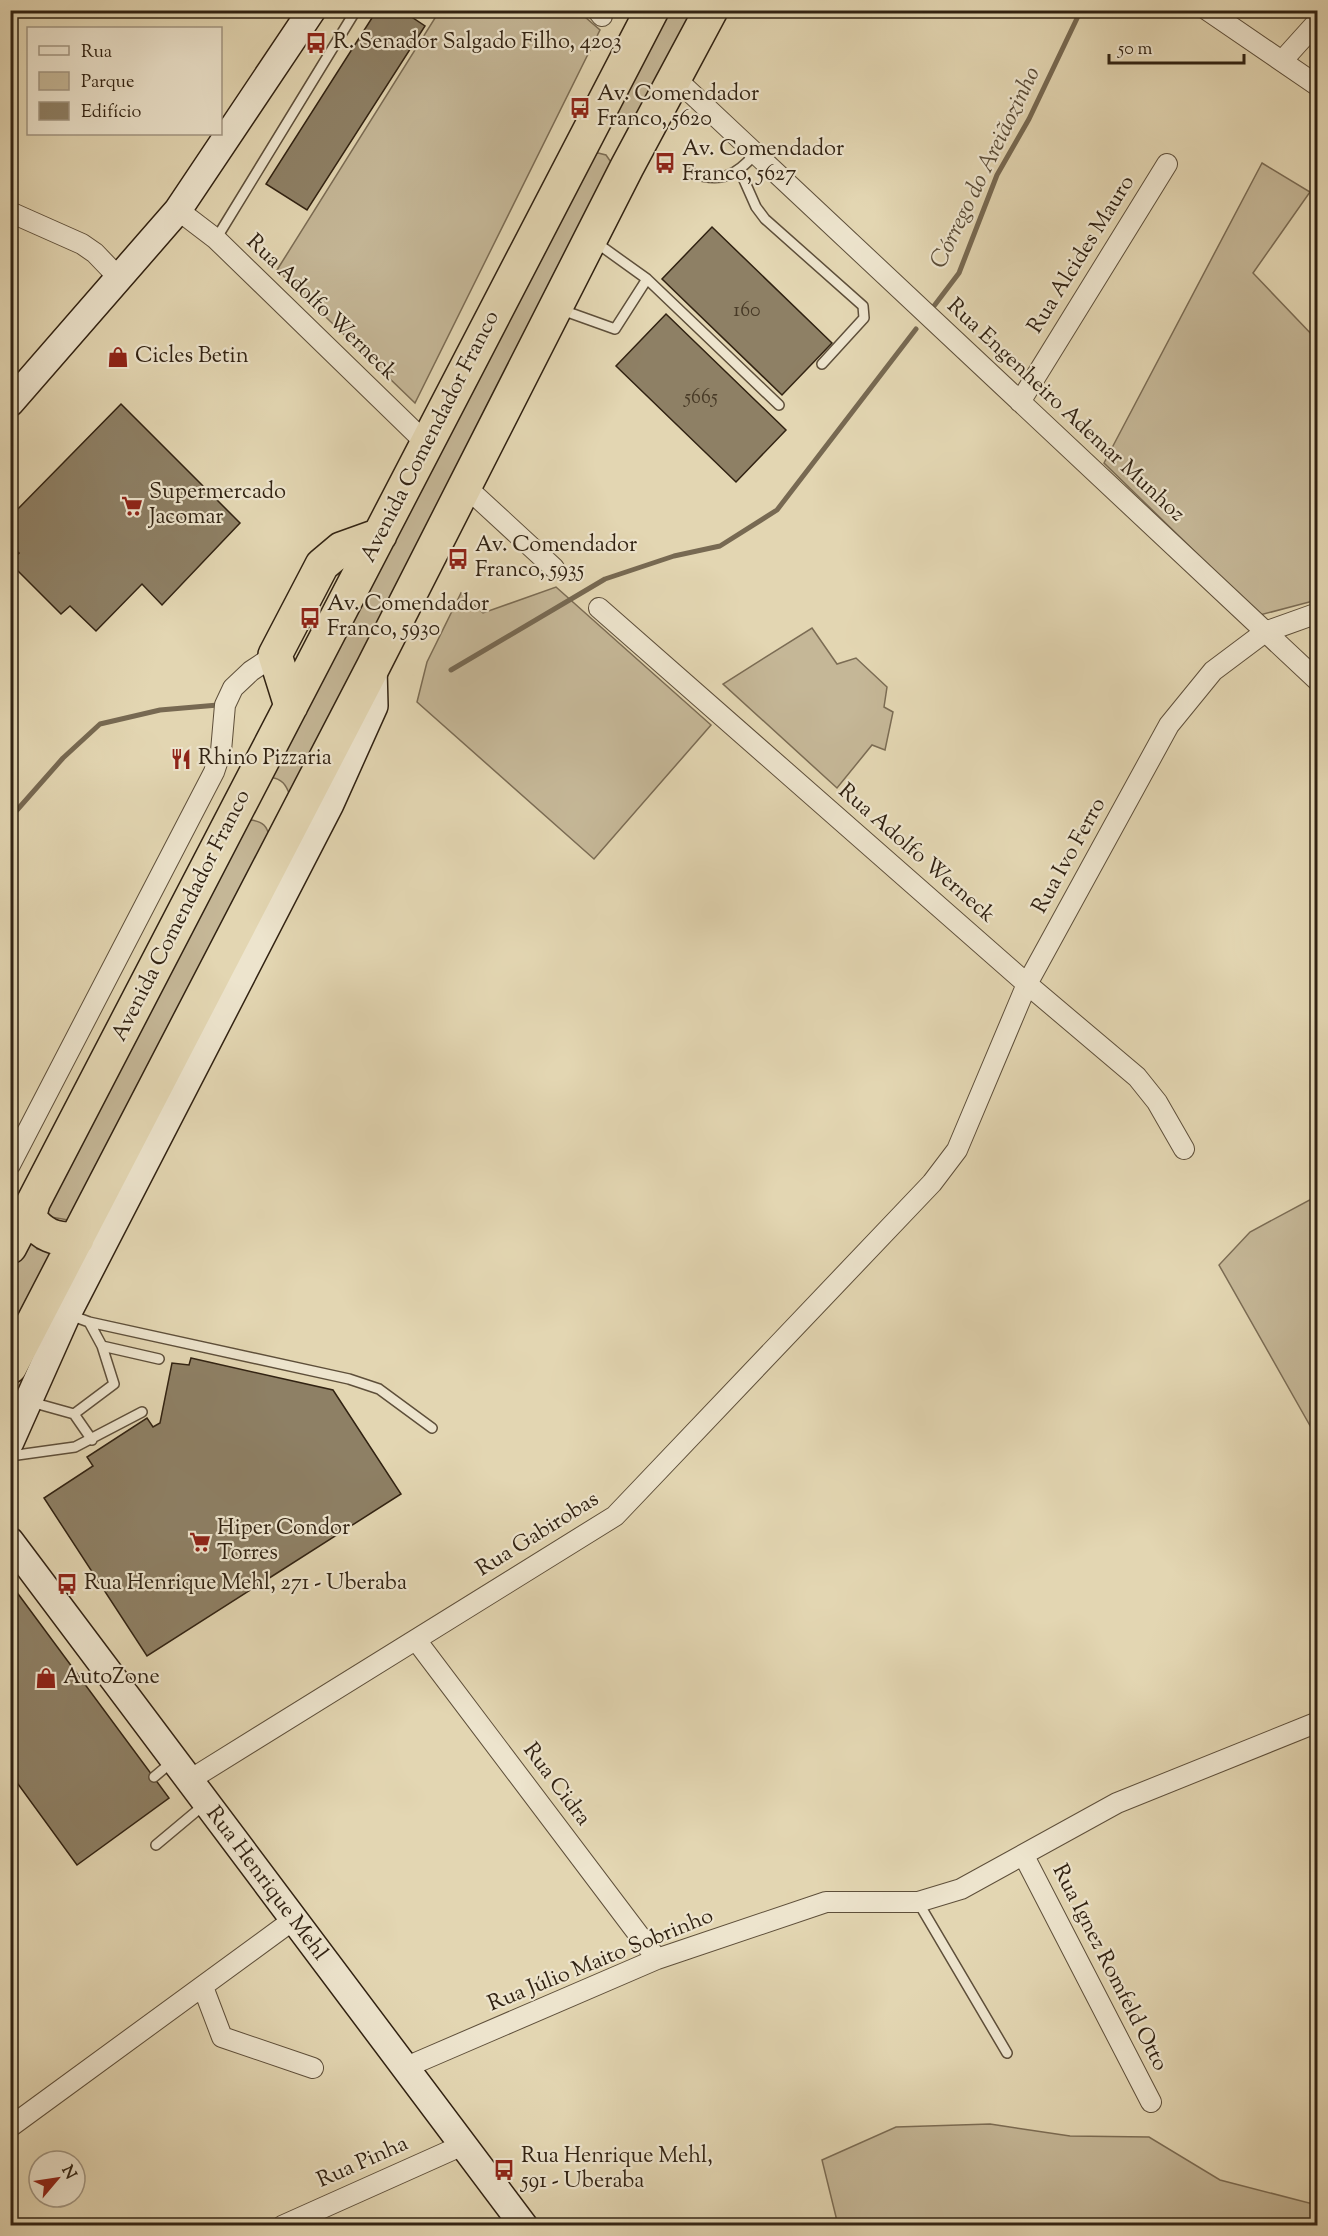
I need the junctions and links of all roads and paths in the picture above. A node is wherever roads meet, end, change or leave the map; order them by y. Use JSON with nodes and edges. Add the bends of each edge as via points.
{"nodes":[{"id":1,"x":312,"y":10,"type":"edge"},
{"id":2,"x":356,"y":10,"type":"edge"},
{"id":3,"x":652,"y":10,"type":"edge"},
{"id":4,"x":711,"y":10,"type":"edge"},
{"id":5,"x":1207,"y":10,"type":"edge"},
{"id":6,"x":1317,"y":21,"type":"edge"},
{"id":7,"x":1282,"y":61,"type":"junction"},
{"id":8,"x":675,"y":78,"type":"junction"},
{"id":9,"x":1317,"y":86,"type":"edge"},
{"id":10,"x":222,"y":135,"type":"edge"},
{"id":11,"x":221,"y":136,"type":"edge"},
{"id":12,"x":585,"y":140,"type":"junction"},
{"id":13,"x":756,"y":153,"type":"junction"},
{"id":14,"x":1167,"y":164,"type":"dead end"},
{"id":15,"x":627,"y":167,"type":"junction"},
{"id":16,"x":740,"y":171,"type":"junction"},
{"id":17,"x":690,"y":173,"type":"dead end"},
{"id":18,"x":178,"y":210,"type":"junction"},
{"id":19,"x":10,"y":212,"type":"edge"},
{"id":20,"x":216,"y":239,"type":"junction"},
{"id":21,"x":592,"y":239,"type":"junction"},
{"id":22,"x":119,"y":278,"type":"junction"},
{"id":23,"x":647,"y":279,"type":"junction"},
{"id":24,"x":557,"y":308,"type":"junction"},
{"id":25,"x":822,"y":364,"type":"dead end"},
{"id":26,"x":1020,"y":402,"type":"junction"},
{"id":27,"x":10,"y":403,"type":"edge"},
{"id":28,"x":779,"y":405,"type":"dead end"},
{"id":29,"x":427,"y":444,"type":"junction"},
{"id":30,"x":465,"y":486,"type":"junction"},
{"id":31,"x":380,"y":535,"type":"junction"},
{"id":32,"x":554,"y":567,"type":"dead end"},
{"id":33,"x":599,"y":608,"type":"dead end"},
{"id":34,"x":1317,"y":612,"type":"edge"},
{"id":35,"x":1265,"y":632,"type":"junction"},
{"id":36,"x":275,"y":655,"type":"junction"},
{"id":37,"x":373,"y":667,"type":"junction"},
{"id":38,"x":1317,"y":681,"type":"edge"},
{"id":39,"x":291,"y":706,"type":"junction"},
{"id":40,"x":244,"y":798,"type":"junction"},
{"id":41,"x":291,"y":825,"type":"junction"},
{"id":42,"x":1027,"y":984,"type":"junction"},
{"id":43,"x":1184,"y":1149,"type":"dead end"},
{"id":44,"x":10,"y":1165,"type":"edge"},
{"id":45,"x":932,"y":1183,"type":"joint"},
{"id":46,"x":33,"y":1203,"type":"junction"},
{"id":47,"x":77,"y":1239,"type":"junction"},
{"id":48,"x":10,"y":1247,"type":"edge"},
{"id":49,"x":78,"y":1318,"type":"junction"},
{"id":50,"x":102,"y":1346,"type":"junction"},
{"id":51,"x":159,"y":1359,"type":"dead end"},
{"id":52,"x":10,"y":1367,"type":"edge"},
{"id":53,"x":29,"y":1401,"type":"junction"},
{"id":54,"x":142,"y":1412,"type":"dead end"},
{"id":55,"x":74,"y":1414,"type":"junction"},
{"id":56,"x":432,"y":1428,"type":"dead end"},
{"id":57,"x":92,"y":1440,"type":"junction"},
{"id":58,"x":10,"y":1442,"type":"edge"},
{"id":59,"x":10,"y":1456,"type":"edge"},
{"id":60,"x":10,"y":1541,"type":"edge"},
{"id":61,"x":416,"y":1640,"type":"junction"},
{"id":62,"x":1317,"y":1722,"type":"edge"},
{"id":63,"x":171,"y":1773,"type":"junction"},
{"id":64,"x":206,"y":1804,"type":"junction"},
{"id":65,"x":156,"y":1845,"type":"dead end"},
{"id":66,"x":1024,"y":1856,"type":"junction"},
{"id":67,"x":918,"y":1902,"type":"junction"},
{"id":68,"x":293,"y":1920,"type":"junction"},
{"id":69,"x":657,"y":1959,"type":"junction"},
{"id":70,"x":202,"y":1987,"type":"junction"},
{"id":71,"x":1007,"y":2053,"type":"dead end"},
{"id":72,"x":313,"y":2068,"type":"dead end"},
{"id":73,"x":404,"y":2068,"type":"junction"},
{"id":74,"x":1151,"y":2102,"type":"dead end"},
{"id":75,"x":10,"y":2127,"type":"edge"},
{"id":76,"x":463,"y":2145,"type":"junction"},
{"id":77,"x":282,"y":2226,"type":"edge"},
{"id":78,"x":524,"y":2226,"type":"edge"}],
"edges":[{"from":1,"to":10,"type":"main road"},
{"from":2,"to":20,"type":"lane"},
{"from":3,"to":12,"type":"highway","name":"Avenida Comendador Franco"},
{"from":4,"to":8,"type":"highway"},
{"from":5,"to":7,"type":"street"},
{"from":6,"to":7,"type":"street"},
{"from":7,"to":9,"type":"street"},
{"from":8,"to":13,"type":"street","name":"Rua Engenheiro Ademar Munhoz"},
{"from":8,"to":15,"type":"highway"},
{"from":11,"to":18,"type":"main road"},
{"from":12,"to":15,"type":"highway","via":[[597,129],[618,131],[627,147]]},
{"from":12,"to":29,"type":"highway","name":"Avenida Comendador Franco"},
{"from":13,"to":16,"type":"lane"},
{"from":13,"to":26,"type":"street","name":"Rua Engenheiro Ademar Munhoz"},
{"from":14,"to":26,"type":"street","name":"Rua Alcides Mauro"},
{"from":15,"to":21,"type":"highway"},
{"from":16,"to":17,"type":"lane","via":[[709,179]]},
{"from":16,"to":25,"type":"lane","via":[[765,219],[866,312]]},
{"from":18,"to":20,"type":"street","name":"Rua Adolfo Werneck"},
{"from":18,"to":22,"type":"main road"},
{"from":19,"to":22,"type":"street","via":[[82,244]]},
{"from":20,"to":29,"type":"street","name":"Rua Adolfo Werneck"},
{"from":21,"to":23,"type":"lane"},
{"from":21,"to":24,"type":"highway"},
{"from":22,"to":27,"type":"main road"},
{"from":23,"to":24,"type":"lane","via":[[615,329]]},
{"from":23,"to":28,"type":"lane"},
{"from":24,"to":30,"type":"highway"},
{"from":26,"to":35,"type":"street","name":"Rua Engenheiro Ademar Munhoz"},
{"from":29,"to":31,"type":"highway","name":"Avenida Comendador Franco"},
{"from":30,"to":32,"type":"street"},
{"from":30,"to":37,"type":"highway"},
{"from":31,"to":36,"type":"highway","via":[[341,549],[322,565]]},
{"from":31,"to":39,"type":"highway","name":"Avenida Comendador Franco"},
{"from":33,"to":42,"type":"street","name":"Rua Adolfo Werneck"},
{"from":34,"to":35,"type":"street","name":"Rua Ivo Ferro"},
{"from":35,"to":38,"type":"street","name":"Rua Engenheiro Ademar Munhoz"},
{"from":35,"to":42,"type":"street","name":"Rua Ivo Ferro","via":[[1213,671],[1169,725]]},
{"from":36,"to":39,"type":"highway"},
{"from":36,"to":44,"type":"street","name":"Avenida Comendador Franco","via":[[233,688],[225,705],[221,752],[214,772]]},
{"from":37,"to":41,"type":"highway"},
{"from":37,"to":49,"type":"main road","via":[[374,706],[330,804]]},
{"from":39,"to":40,"type":"highway","name":"Avenida Comendador Franco"},
{"from":40,"to":41,"type":"highway","via":[[255,791],[272,794],[286,806]]},
{"from":40,"to":46,"type":"highway","name":"Avenida Comendador Franco"},
{"from":41,"to":47,"type":"highway"},
{"from":42,"to":43,"type":"street","name":"Rua Adolfo Werneck","via":[[1137,1077],[1157,1102]]},
{"from":42,"to":45,"type":"street","name":"Rua Ivo Ferro","via":[[957,1150]]},
{"from":45,"to":61,"type":"street","name":"Rua Gabirobas","via":[[615,1516]]},
{"from":46,"to":47,"type":"highway","via":[[29,1218],[41,1233],[59,1240]]},
{"from":46,"to":48,"type":"highway","name":"Avenida Comendador Franco"},
{"from":47,"to":52,"type":"highway"},
{"from":49,"to":50,"type":"lane"},
{"from":49,"to":53,"type":"main road"},
{"from":49,"to":56,"type":"lane","via":[[350,1378],[379,1389]]},
{"from":50,"to":51,"type":"lane"},
{"from":50,"to":55,"type":"lane","via":[[114,1384]]},
{"from":53,"to":55,"type":"lane"},
{"from":53,"to":58,"type":"main road"},
{"from":54,"to":57,"type":"lane"},
{"from":55,"to":57,"type":"lane"},
{"from":57,"to":59,"type":"lane","via":[[75,1447]]},
{"from":60,"to":63,"type":"main road","name":"Rua Henrique Mehl"},
{"from":61,"to":63,"type":"street","name":"Rua Gabirobas"},
{"from":61,"to":69,"type":"street","name":"Rua Cidra"},
{"from":62,"to":66,"type":"street","name":"Rua Júlio Maito Sobrinho","via":[[1117,1803]]},
{"from":63,"to":64,"type":"main road","name":"Rua Henrique Mehl"},
{"from":64,"to":65,"type":"lane"},
{"from":64,"to":68,"type":"main road","name":"Rua Henrique Mehl"},
{"from":66,"to":67,"type":"street","name":"Rua Júlio Maito Sobrinho","via":[[961,1889]]},
{"from":66,"to":74,"type":"street","name":"Rua Ignez Romfeld Otto"},
{"from":67,"to":69,"type":"street","name":"Rua Júlio Maito Sobrinho","via":[[826,1902]]},
{"from":67,"to":71,"type":"lane"},
{"from":68,"to":70,"type":"street"},
{"from":68,"to":73,"type":"main road","name":"Rua Henrique Mehl"},
{"from":69,"to":73,"type":"street","name":"Rua Júlio Maito Sobrinho"},
{"from":70,"to":72,"type":"street","via":[[222,2037]]},
{"from":70,"to":75,"type":"street"},
{"from":73,"to":76,"type":"main road","name":"Rua Henrique Mehl"},
{"from":76,"to":77,"type":"street","name":"Rua Pinha"},
{"from":76,"to":78,"type":"main road","name":"Rua Henrique Mehl"}]}
